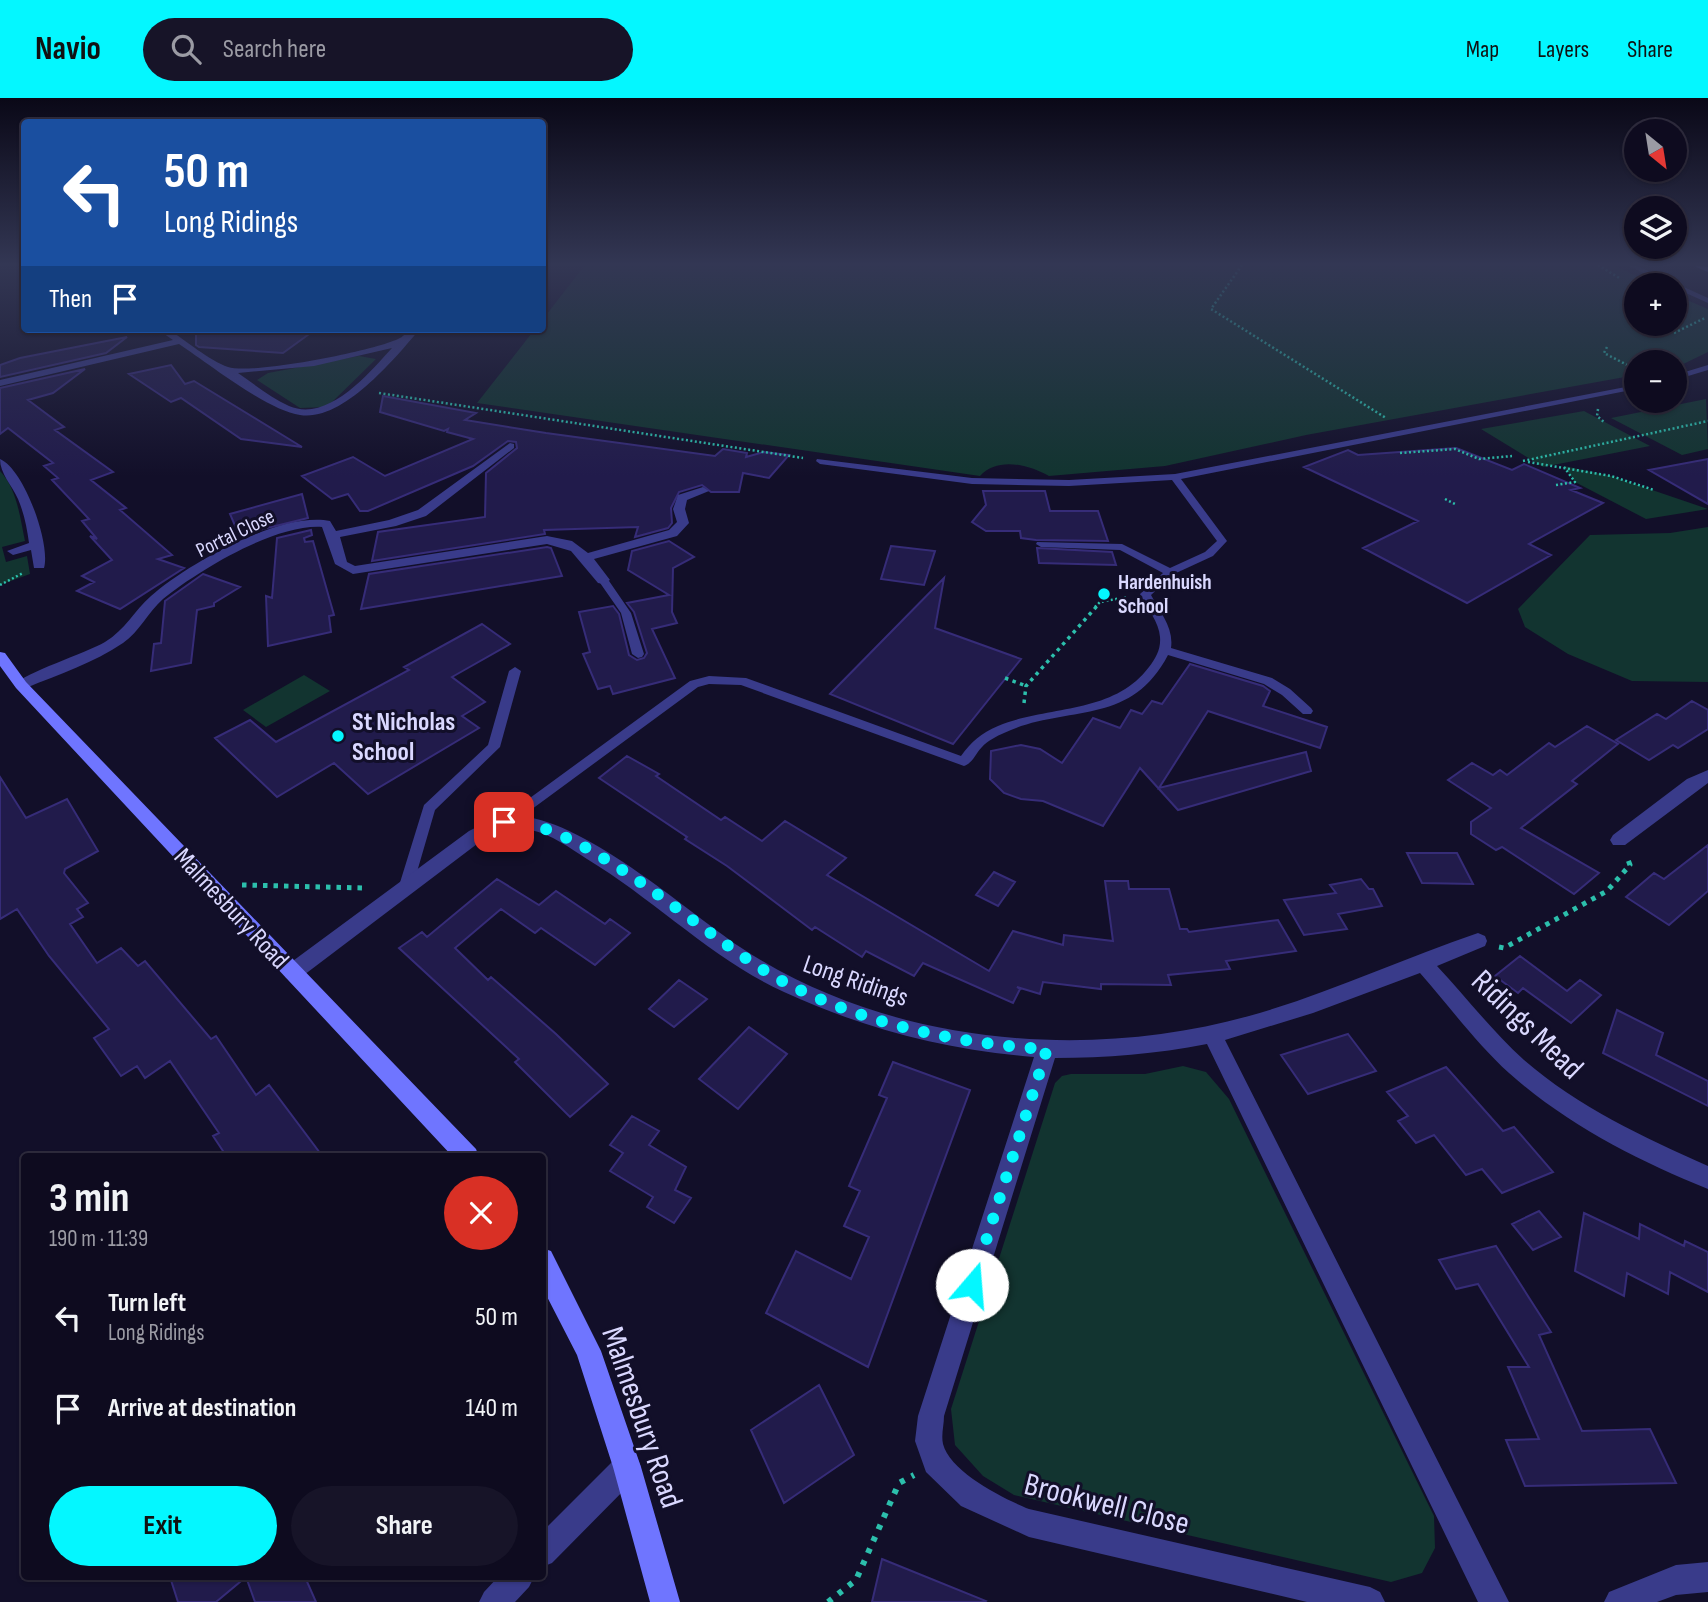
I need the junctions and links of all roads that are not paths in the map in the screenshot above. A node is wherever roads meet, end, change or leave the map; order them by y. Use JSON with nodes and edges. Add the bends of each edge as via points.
{"nodes":[{"id":1,"x":171,"y":335,"type":"edge"},
{"id":2,"x":409,"y":335,"type":"edge"},
{"id":3,"x":405,"y":339,"type":"junction"},
{"id":4,"x":180,"y":341,"type":"junction"},
{"id":5,"x":1708,"y":367,"type":"edge"},
{"id":6,"x":223,"y":369,"type":"junction"},
{"id":7,"x":1687,"y":373,"type":"edge"},
{"id":8,"x":0,"y":383,"type":"edge"},
{"id":9,"x":1624,"y":389,"type":"edge"},
{"id":10,"x":510,"y":446,"type":"dead end"},
{"id":11,"x":820,"y":461,"type":"road end"},
{"id":12,"x":0,"y":462,"type":"edge"},
{"id":13,"x":1175,"y":477,"type":"junction"},
{"id":14,"x":703,"y":491,"type":"dead end"},
{"id":15,"x":333,"y":535,"type":"junction"},
{"id":16,"x":1041,"y":544,"type":"dead end"},
{"id":17,"x":36,"y":545,"type":"junction"},
{"id":18,"x":13,"y":551,"type":"dead end"},
{"id":19,"x":587,"y":557,"type":"junction"},
{"id":20,"x":39,"y":565,"type":"dead end"},
{"id":21,"x":1170,"y":572,"type":"junction"},
{"id":22,"x":603,"y":580,"type":"joint"},
{"id":23,"x":1165,"y":649,"type":"junction"},
{"id":24,"x":638,"y":654,"type":"dead end"},
{"id":25,"x":0,"y":656,"type":"edge"},
{"id":26,"x":515,"y":671,"type":"dead end"},
{"id":27,"x":21,"y":685,"type":"junction"},
{"id":28,"x":1307,"y":711,"type":"dead end"},
{"id":29,"x":1708,"y":776,"type":"edge"},
{"id":30,"x":504,"y":822,"type":"junction"},
{"id":31,"x":1619,"y":841,"type":"dead end"},
{"id":32,"x":405,"y":889,"type":"junction"},
{"id":33,"x":1478,"y":941,"type":"road end"},
{"id":34,"x":1423,"y":963,"type":"junction"},
{"id":35,"x":293,"y":972,"type":"junction"},
{"id":36,"x":1212,"y":1034,"type":"junction"},
{"id":37,"x":1047,"y":1049,"type":"junction"},
{"id":38,"x":464,"y":1153,"type":"edge"},
{"id":39,"x":1708,"y":1178,"type":"edge"},
{"id":40,"x":546,"y":1268,"type":"edge"},
{"id":41,"x":627,"y":1467,"type":"junction"},
{"id":42,"x":546,"y":1549,"type":"edge"},
{"id":43,"x":1708,"y":1577,"type":"edge"},
{"id":44,"x":516,"y":1580,"type":"edge"},
{"id":45,"x":494,"y":1602,"type":"edge"},
{"id":46,"x":665,"y":1602,"type":"edge"},
{"id":47,"x":1370,"y":1602,"type":"edge"},
{"id":48,"x":1494,"y":1602,"type":"edge"},
{"id":49,"x":1619,"y":1602,"type":"edge"}],
"edges":[{"from":1,"to":4,"type":"street"},
{"from":2,"to":3,"type":"street"},
{"from":3,"to":6,"type":"street","via":[[378,349],[285,366]]},
{"from":3,"to":6,"type":"street","via":[[337,406],[315,413],[290,411]]},
{"from":4,"to":6,"type":"street"},
{"from":4,"to":8,"type":"street"},
{"from":5,"to":7,"type":"lane"},
{"from":9,"to":13,"type":"lane"},
{"from":10,"to":15,"type":"street","via":[[422,513]]},
{"from":11,"to":13,"type":"lane","via":[[972,481],[1069,483]]},
{"from":12,"to":17,"type":"street","via":[[28,506]]},
{"from":13,"to":21,"type":"lane","via":[[1222,541],[1209,554]]},
{"from":14,"to":19,"type":"street","via":[[682,498],[683,523],[675,531]]},
{"from":15,"to":19,"type":"street","via":[[341,564],[350,570],[542,540],[567,541]]},
{"from":15,"to":27,"type":"street","name":"Portal Close","via":[[326,524],[308,522],[243,545],[158,597],[119,640]]},
{"from":16,"to":21,"type":"lane","via":[[1122,547]]},
{"from":17,"to":18,"type":"street"},
{"from":17,"to":20,"type":"street"},
{"from":19,"to":22,"type":"street"},
{"from":21,"to":23,"type":"lane","via":[[1145,594],[1167,636]]},
{"from":22,"to":24,"type":"lane","via":[[626,613]]},
{"from":23,"to":28,"type":"lane","via":[[1268,681]]},
{"from":23,"to":30,"type":"lane","via":[[1152,675],[1136,690],[1107,703],[1012,727],[980,741],[964,762],[742,681],[697,683]]},
{"from":25,"to":27,"type":"main road","name":"Malmesbury Road"},
{"from":26,"to":32,"type":"lane","via":[[494,747],[429,808]]},
{"from":27,"to":35,"type":"main road","name":"Malmesbury Road"},
{"from":29,"to":31,"type":"street"},
{"from":30,"to":32,"type":"street","via":[[475,836]]},
{"from":30,"to":37,"type":"street","name":"Long Ridings","via":[[524,822],[554,831],[621,869],[746,960],[809,994],[935,1034]]},
{"from":32,"to":35,"type":"street"},
{"from":33,"to":34,"type":"street","name":"Long Ridings"},
{"from":34,"to":36,"type":"street","name":"Long Ridings","via":[[1269,1019]]},
{"from":34,"to":39,"type":"street","name":"Ridings Mead","via":[[1536,1083],[1624,1141]]},
{"from":35,"to":38,"type":"main road","name":"Malmesbury Road"},
{"from":36,"to":37,"type":"street","name":"Long Ridings","via":[[1134,1046]]},
{"from":36,"to":48,"type":"street"},
{"from":37,"to":47,"type":"street","name":"Brookwell Close","via":[[931,1416],[929,1441],[936,1462],[971,1496],[1029,1523]]},
{"from":40,"to":41,"type":"main road","name":"Malmesbury Road","via":[[587,1351]]},
{"from":41,"to":42,"type":"street"},
{"from":41,"to":46,"type":"main road","name":"Malmesbury Road"},
{"from":43,"to":49,"type":"street","via":[[1676,1580]]},
{"from":44,"to":45,"type":"street"}]}
